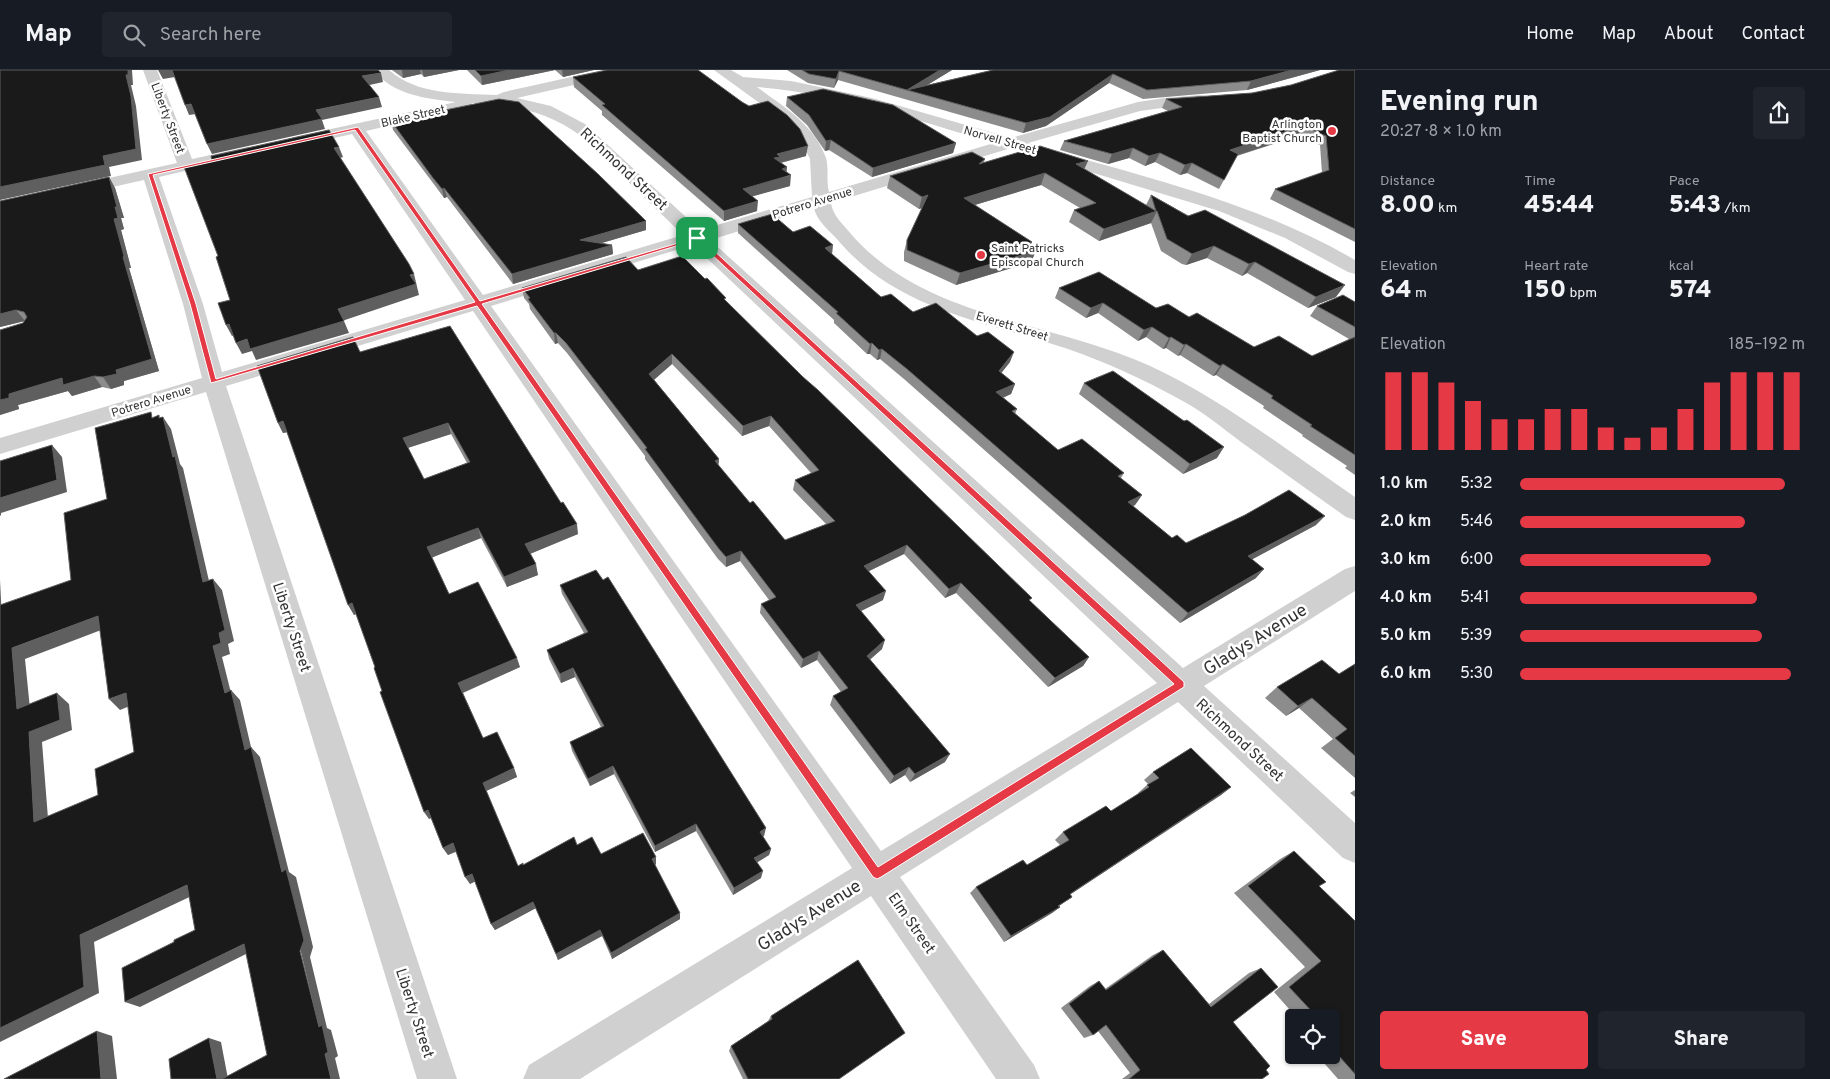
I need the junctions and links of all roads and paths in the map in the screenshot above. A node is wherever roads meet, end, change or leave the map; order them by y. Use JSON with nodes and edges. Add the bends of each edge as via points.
{"nodes":[{"id":1,"x":150,"y":70,"type":"edge"},
{"id":2,"x":381,"y":70,"type":"edge"},
{"id":3,"x":622,"y":70,"type":"edge"},
{"id":4,"x":721,"y":70,"type":"edge"},
{"id":5,"x":740,"y":81,"type":"junction"},
{"id":6,"x":400,"y":84,"type":"junction"},
{"id":7,"x":546,"y":87,"type":"junction"},
{"id":8,"x":1220,"y":98,"type":"edge"},
{"id":9,"x":489,"y":99,"type":"junction"},
{"id":10,"x":416,"y":115,"type":"junction"},
{"id":11,"x":572,"y":120,"type":"junction"},
{"id":12,"x":356,"y":128,"type":"junction"},
{"id":13,"x":1012,"y":143,"type":"junction"},
{"id":14,"x":281,"y":145,"type":"edge"},
{"id":15,"x":262,"y":149,"type":"edge"},
{"id":16,"x":186,"y":166,"type":"junction"},
{"id":17,"x":150,"y":174,"type":"junction"},
{"id":18,"x":821,"y":200,"type":"junction"},
{"id":19,"x":0,"y":207,"type":"edge"},
{"id":20,"x":697,"y":238,"type":"junction"},
{"id":21,"x":1355,"y":268,"type":"edge"},
{"id":22,"x":478,"y":303,"type":"junction"},
{"id":23,"x":214,"y":382,"type":"junction"},
{"id":24,"x":0,"y":446,"type":"edge"},
{"id":25,"x":1355,"y":510,"type":"edge"},
{"id":26,"x":1355,"y":577,"type":"edge"},
{"id":27,"x":1181,"y":684,"type":"junction"},
{"id":28,"x":1355,"y":846,"type":"edge"},
{"id":29,"x":877,"y":874,"type":"junction"},
{"id":30,"x":436,"y":1079,"type":"edge"},
{"id":31,"x":543,"y":1079,"type":"edge"},
{"id":32,"x":1020,"y":1079,"type":"edge"}],
"edges":[{"from":1,"to":16,"type":"street","name":"Liberty Street"},
{"from":2,"to":6,"type":"street","via":[[390,80]]},
{"from":3,"to":7,"type":"street","name":"Blake Street"},
{"from":4,"to":5,"type":"street","name":"Norvell Street"},
{"from":5,"to":13,"type":"street","name":"Norvell Street","via":[[834,93]]},
{"from":5,"to":18,"type":"street","name":"Everett Street","via":[[792,120],[807,136],[818,159]]},
{"from":6,"to":9,"type":"street","via":[[428,93]]},
{"from":6,"to":10,"type":"street","via":[[398,92]]},
{"from":7,"to":9,"type":"street","name":"Blake Street"},
{"from":7,"to":11,"type":"street","via":[[572,111]]},
{"from":8,"to":13,"type":"street","name":"Potrero Avenue","via":[[1138,107]]},
{"from":9,"to":10,"type":"street","name":"Blake Street"},
{"from":9,"to":11,"type":"street","name":"Richmond Street","via":[[546,109]]},
{"from":10,"to":12,"type":"street","name":"Blake Street"},
{"from":11,"to":20,"type":"street","name":"Richmond Street"},
{"from":12,"to":14,"type":"street","name":"Blake Street"},
{"from":12,"to":22,"type":"street","name":"Elm Street"},
{"from":13,"to":18,"type":"street","name":"Potrero Avenue"},
{"from":13,"to":21,"type":"street","name":"Norvell Street","via":[[1278,226]]},
{"from":15,"to":16,"type":"street"},
{"from":16,"to":17,"type":"street"},
{"from":17,"to":19,"type":"street"},
{"from":17,"to":23,"type":"street","name":"Liberty Street","via":[[193,304]]},
{"from":18,"to":20,"type":"street","name":"Potrero Avenue"},
{"from":18,"to":25,"type":"street","name":"Everett Street","via":[[824,213],[852,246],[875,267],[906,287],[988,320],[1089,349],[1140,370],[1198,400]]},
{"from":20,"to":22,"type":"street","name":"Potrero Avenue"},
{"from":20,"to":27,"type":"street","name":"Richmond Street"},
{"from":22,"to":23,"type":"street","name":"Potrero Avenue"},
{"from":22,"to":29,"type":"street","name":"Elm Street"},
{"from":23,"to":24,"type":"street","name":"Potrero Avenue"},
{"from":23,"to":30,"type":"street","name":"Liberty Street"},
{"from":26,"to":27,"type":"street","name":"Gladys Avenue"},
{"from":27,"to":28,"type":"street","name":"Richmond Street"},
{"from":27,"to":29,"type":"street","name":"Gladys Avenue"},
{"from":29,"to":31,"type":"street","name":"Gladys Avenue"},
{"from":29,"to":32,"type":"street","name":"Elm Street"}]}
